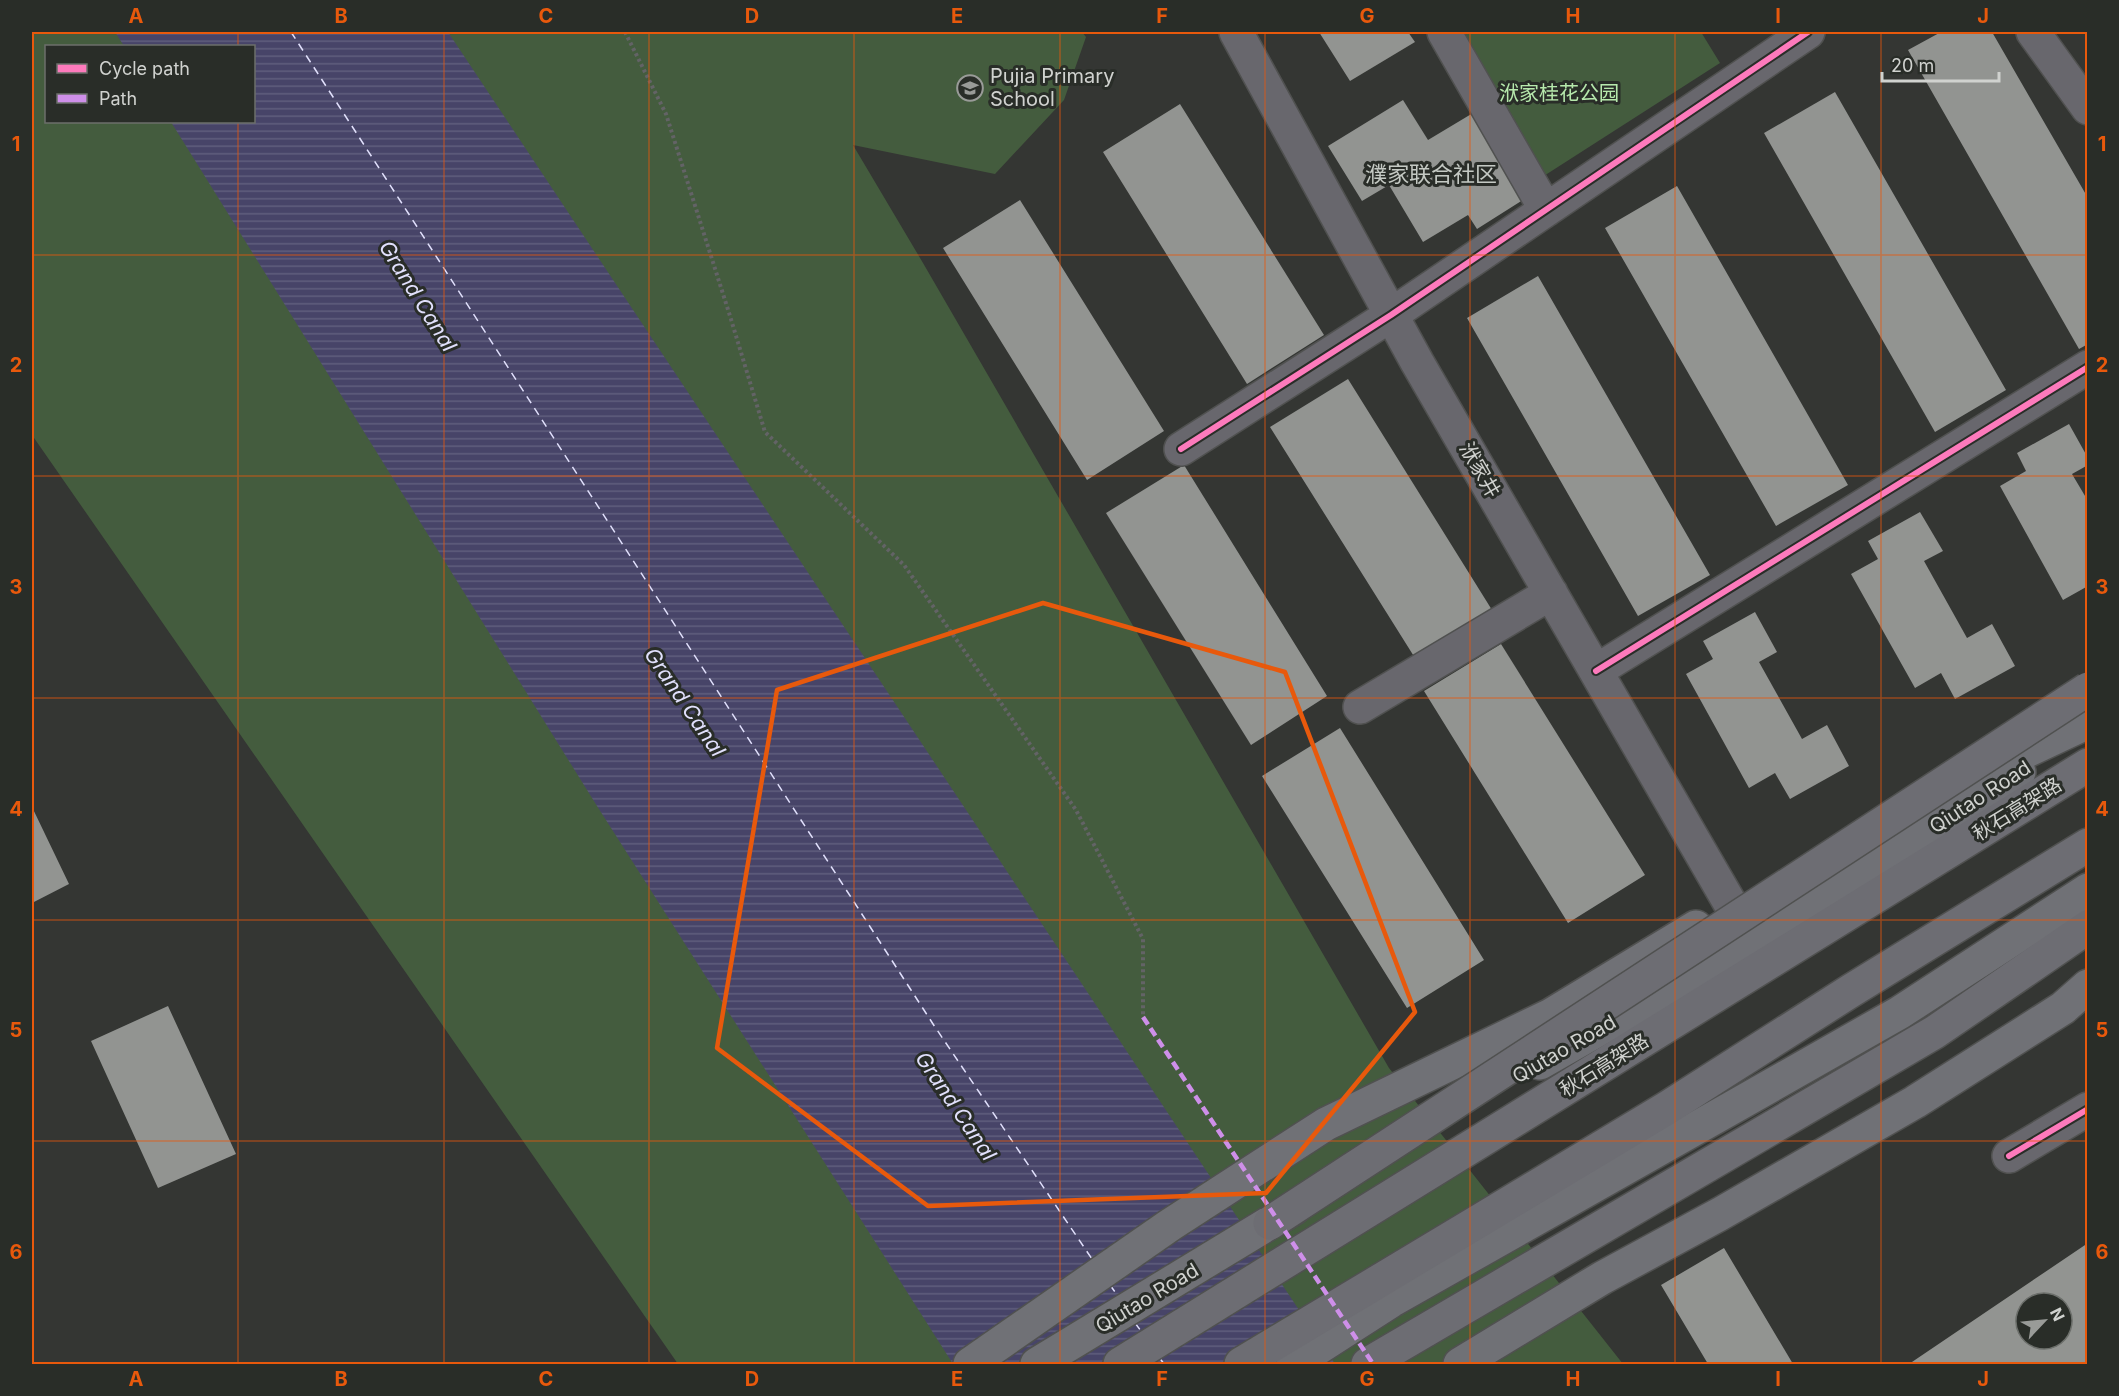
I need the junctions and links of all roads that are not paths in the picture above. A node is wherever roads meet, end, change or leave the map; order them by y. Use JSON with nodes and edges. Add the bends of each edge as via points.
{"nodes":[{"id":1,"x":1236,"y":32,"type":"edge"},
{"id":2,"x":1444,"y":32,"type":"edge"},
{"id":3,"x":1808,"y":32,"type":"edge"},
{"id":4,"x":2033,"y":32,"type":"edge"},
{"id":5,"x":2088,"y":108,"type":"edge"},
{"id":6,"x":1546,"y":210,"type":"junction"},
{"id":7,"x":1391,"y":315,"type":"junction"},
{"id":8,"x":2088,"y":367,"type":"edge"},
{"id":9,"x":1181,"y":449,"type":"dead end"},
{"id":10,"x":1551,"y":593,"type":"junction"},
{"id":11,"x":1596,"y":671,"type":"junction"},
{"id":12,"x":2088,"y":689,"type":"edge"},
{"id":13,"x":1360,"y":707,"type":"dead end"},
{"id":14,"x":2088,"y":722,"type":"edge"},
{"id":15,"x":2088,"y":728,"type":"edge"},
{"id":16,"x":2088,"y":765,"type":"edge"},
{"id":17,"x":2088,"y":845,"type":"edge"},
{"id":18,"x":2088,"y":890,"type":"edge"},
{"id":19,"x":1731,"y":905,"type":"junction"},
{"id":20,"x":2088,"y":927,"type":"edge"},
{"id":21,"x":2088,"y":986,"type":"edge"},
{"id":22,"x":2088,"y":1109,"type":"edge"},
{"id":23,"x":2009,"y":1156,"type":"dead end"},
{"id":24,"x":1270,"y":1222,"type":"junction"},
{"id":25,"x":970,"y":1365,"type":"edge"},
{"id":26,"x":1037,"y":1365,"type":"edge"},
{"id":27,"x":1120,"y":1365,"type":"edge"},
{"id":28,"x":1241,"y":1365,"type":"edge"},
{"id":29,"x":1293,"y":1365,"type":"edge"},
{"id":30,"x":1368,"y":1365,"type":"edge"},
{"id":31,"x":1460,"y":1365,"type":"edge"}],
"edges":[{"from":1,"to":7,"type":"street","name":"洑家井"},
{"from":2,"to":6,"type":"street"},
{"from":3,"to":6,"type":"street"},
{"from":4,"to":5,"type":"street"},
{"from":6,"to":7,"type":"street"},
{"from":7,"to":9,"type":"street"},
{"from":7,"to":10,"type":"street","name":"洑家井"},
{"from":8,"to":11,"type":"street"},
{"from":10,"to":11,"type":"street","name":"洑家井"},
{"from":10,"to":13,"type":"street"},
{"from":11,"to":19,"type":"street","name":"洑家井"},
{"from":12,"to":24,"type":"highway","bridge":true},
{"from":14,"to":19,"type":"main road","via":[[1841,838]]},
{"from":15,"to":24,"type":"main road","name":"Qiutao Road","bridge":true,"via":[[1783,924]]},
{"from":16,"to":27,"type":"highway","name":"秋石高架路"},
{"from":17,"to":28,"type":"highway","via":[[1667,1108]]},
{"from":18,"to":29,"type":"main road","via":[[1899,1013],[1391,1301]]},
{"from":19,"to":25,"type":"main road","via":[[1551,1015],[1326,1124],[1170,1225]]},
{"from":20,"to":30,"type":"highway","via":[[1935,1032]]},
{"from":21,"to":31,"type":"main road","via":[[2063,1008],[1915,1102],[1602,1278]]},
{"from":22,"to":23,"type":"street"},
{"from":24,"to":26,"type":"main road","name":"Qiutao Road"}]}
